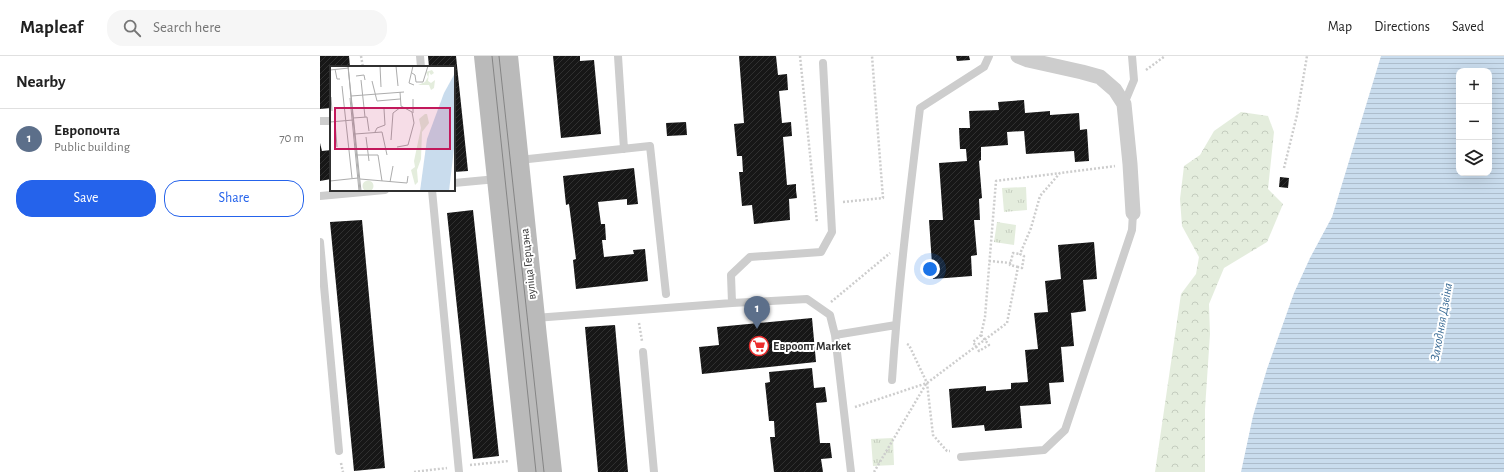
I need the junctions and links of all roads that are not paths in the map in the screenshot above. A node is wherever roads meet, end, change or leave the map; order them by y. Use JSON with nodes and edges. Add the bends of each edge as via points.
{"nodes":[{"id":1,"x":420,"y":56,"type":"edge"},
{"id":2,"x":485,"y":56,"type":"edge"},
{"id":3,"x":507,"y":56,"type":"edge"},
{"id":4,"x":618,"y":56,"type":"edge"},
{"id":5,"x":989,"y":56,"type":"edge"},
{"id":6,"x":1018,"y":56,"type":"edge"},
{"id":7,"x":1132,"y":56,"type":"edge"},
{"id":8,"x":823,"y":63,"type":"dead end"},
{"id":9,"x":421,"y":66,"type":"edge"},
{"id":10,"x":1124,"y":104,"type":"junction"},
{"id":11,"x":624,"y":149,"type":"junction"},
{"id":12,"x":519,"y":168,"type":"junction"},
{"id":13,"x":497,"y":171,"type":"junction"},
{"id":14,"x":455,"y":183,"type":"edge"},
{"id":15,"x":374,"y":191,"type":"edge"},
{"id":16,"x":432,"y":191,"type":"edge"},
{"id":17,"x":320,"y":196,"type":"edge"},
{"id":18,"x":1133,"y":213,"type":"joint"},
{"id":19,"x":320,"y":242,"type":"edge"},
{"id":20,"x":666,"y":294,"type":"dead end"},
{"id":21,"x":732,"y":303,"type":"junction"},
{"id":22,"x":534,"y":318,"type":"junction"},
{"id":23,"x":513,"y":321,"type":"junction"},
{"id":24,"x":896,"y":325,"type":"junction"},
{"id":25,"x":835,"y":334,"type":"junction"},
{"id":26,"x":643,"y":352,"type":"road end"},
{"id":27,"x":892,"y":380,"type":"dead end"},
{"id":28,"x":339,"y":451,"type":"dead end"},
{"id":29,"x":961,"y":457,"type":"dead end"},
{"id":30,"x":459,"y":472,"type":"edge"},
{"id":31,"x":529,"y":472,"type":"edge"},
{"id":32,"x":547,"y":472,"type":"edge"},
{"id":33,"x":654,"y":472,"type":"edge"},
{"id":34,"x":851,"y":472,"type":"edge"}],
"edges":[{"from":1,"to":9,"type":"lane"},
{"from":2,"to":13,"type":"main road","name":"вуліца Герцэна"},
{"from":3,"to":12,"type":"main road","name":"вуліца Герцэна"},
{"from":4,"to":11,"type":"lane"},
{"from":5,"to":24,"type":"lane","via":[[984,67],[920,108]]},
{"from":6,"to":10,"type":"street","via":[[1100,77],[1115,90]]},
{"from":7,"to":10,"type":"lane","via":[[1134,80]]},
{"from":8,"to":21,"type":"lane","via":[[832,232],[820,252],[750,257],[731,275]]},
{"from":10,"to":18,"type":"street"},
{"from":11,"to":12,"type":"lane"},
{"from":11,"to":20,"type":"lane","via":[[650,146]]},
{"from":12,"to":13,"type":"street"},
{"from":12,"to":22,"type":"main road","name":"вуліца Герцэна"},
{"from":13,"to":14,"type":"lane"},
{"from":13,"to":23,"type":"main road","name":"вуліца Герцэна"},
{"from":15,"to":17,"type":"lane"},
{"from":16,"to":30,"type":"lane"},
{"from":18,"to":29,"type":"lane","via":[[1132,230],[1065,430],[1044,450]]},
{"from":19,"to":28,"type":"lane"},
{"from":21,"to":22,"type":"lane"},
{"from":21,"to":25,"type":"lane","via":[[807,299],[830,314]]},
{"from":22,"to":23,"type":"street"},
{"from":22,"to":32,"type":"main road","name":"вуліца Герцэна"},
{"from":23,"to":31,"type":"main road","name":"вуліца Герцэна"},
{"from":24,"to":25,"type":"lane"},
{"from":24,"to":27,"type":"lane"},
{"from":25,"to":34,"type":"lane"},
{"from":26,"to":33,"type":"lane"}]}
